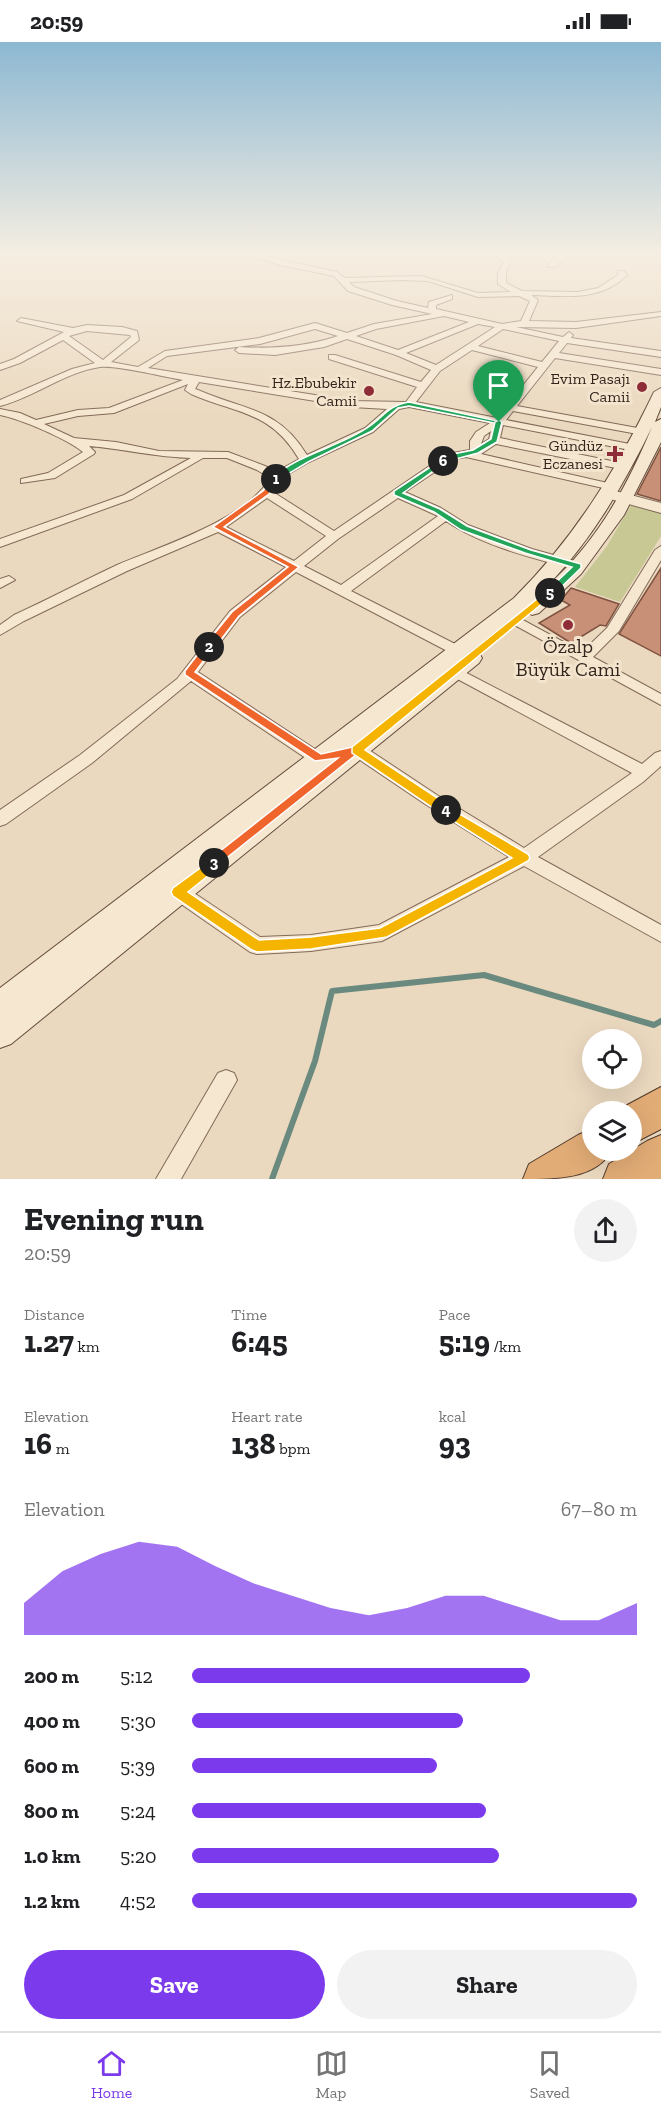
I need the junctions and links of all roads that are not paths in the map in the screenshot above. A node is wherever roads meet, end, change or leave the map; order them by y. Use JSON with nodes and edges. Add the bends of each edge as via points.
{"nodes":[{"id":1,"x":424,"y":309,"type":"edge"},
{"id":2,"x":530,"y":309,"type":"edge"},
{"id":3,"x":432,"y":311,"type":"joint"},
{"id":4,"x":444,"y":314,"type":"junction"},
{"id":5,"x":661,"y":314,"type":"edge"},
{"id":6,"x":21,"y":321,"type":"dead end"},
{"id":7,"x":477,"y":321,"type":"junction"},
{"id":8,"x":524,"y":323,"type":"junction"},
{"id":9,"x":576,"y":325,"type":"junction"},
{"id":10,"x":502,"y":326,"type":"junction"},
{"id":11,"x":73,"y":331,"type":"junction"},
{"id":12,"x":63,"y":336,"type":"junction"},
{"id":13,"x":345,"y":336,"type":"junction"},
{"id":14,"x":566,"y":340,"type":"junction"},
{"id":15,"x":195,"y":345,"type":"dead end"},
{"id":16,"x":220,"y":347,"type":"junction"},
{"id":17,"x":472,"y":347,"type":"junction"},
{"id":18,"x":399,"y":352,"type":"junction"},
{"id":19,"x":661,"y":354,"type":"edge"},
{"id":20,"x":555,"y":355,"type":"junction"},
{"id":21,"x":332,"y":357,"type":"dead end"},
{"id":22,"x":103,"y":364,"type":"junction"},
{"id":23,"x":545,"y":366,"type":"junction"},
{"id":24,"x":0,"y":367,"type":"edge"},
{"id":25,"x":141,"y":369,"type":"junction"},
{"id":26,"x":437,"y":369,"type":"junction"},
{"id":27,"x":661,"y":372,"type":"edge"},
{"id":28,"x":196,"y":378,"type":"junction"},
{"id":29,"x":423,"y":386,"type":"junction"},
{"id":30,"x":661,"y":392,"type":"edge"},
{"id":31,"x":0,"y":403,"type":"edge"},
{"id":32,"x":409,"y":404,"type":"junction"},
{"id":33,"x":396,"y":406,"type":"junction"},
{"id":34,"x":510,"y":408,"type":"junction"},
{"id":35,"x":0,"y":412,"type":"edge"},
{"id":36,"x":499,"y":422,"type":"junction"},
{"id":37,"x":33,"y":424,"type":"junction"},
{"id":38,"x":494,"y":440,"type":"junction"},
{"id":39,"x":76,"y":441,"type":"junction"},
{"id":40,"x":646,"y":445,"type":"edge"},
{"id":41,"x":471,"y":453,"type":"junction"},
{"id":42,"x":202,"y":456,"type":"junction"},
{"id":43,"x":305,"y":460,"type":"junction"},
{"id":44,"x":276,"y":477,"type":"junction"},
{"id":45,"x":25,"y":481,"type":"dead end"},
{"id":46,"x":267,"y":493,"type":"junction"},
{"id":47,"x":397,"y":493,"type":"junction"},
{"id":48,"x":615,"y":493,"type":"junction"},
{"id":49,"x":661,"y":508,"type":"edge"},
{"id":50,"x":446,"y":516,"type":"junction"},
{"id":51,"x":218,"y":527,"type":"junction"},
{"id":52,"x":334,"y":536,"type":"junction"},
{"id":53,"x":0,"y":543,"type":"edge"},
{"id":54,"x":661,"y":550,"type":"edge"},
{"id":55,"x":570,"y":564,"type":"junction"},
{"id":56,"x":294,"y":567,"type":"junction"},
{"id":57,"x":342,"y":591,"type":"junction"},
{"id":58,"x":516,"y":622,"type":"junction"},
{"id":59,"x":0,"y":631,"type":"edge"},
{"id":60,"x":584,"y":658,"type":"junction"},
{"id":61,"x":457,"y":661,"type":"junction"},
{"id":62,"x":189,"y":673,"type":"junction"},
{"id":63,"x":661,"y":700,"type":"edge"},
{"id":64,"x":357,"y":750,"type":"junction"},
{"id":65,"x":661,"y":757,"type":"edge"},
{"id":66,"x":319,"y":759,"type":"junction"},
{"id":67,"x":644,"y":772,"type":"junction"},
{"id":68,"x":0,"y":819,"type":"edge"},
{"id":69,"x":523,"y":858,"type":"junction"},
{"id":70,"x":178,"y":892,"type":"junction"},
{"id":71,"x":661,"y":934,"type":"edge"},
{"id":72,"x":0,"y":1005,"type":"edge"},
{"id":73,"x":0,"y":1034,"type":"edge"},
{"id":74,"x":226,"y":1080,"type":"dead end"},
{"id":75,"x":661,"y":1106,"type":"edge"},
{"id":76,"x":642,"y":1118,"type":"edge"},
{"id":77,"x":582,"y":1155,"type":"edge"},
{"id":78,"x":661,"y":1155,"type":"edge"},
{"id":79,"x":168,"y":1179,"type":"edge"},
{"id":80,"x":544,"y":1179,"type":"edge"},
{"id":81,"x":624,"y":1179,"type":"edge"}],
"edges":[{"from":1,"to":3,"type":"street"},
{"from":2,"to":8,"type":"street"},
{"from":3,"to":4,"type":"street"},
{"from":4,"to":7,"type":"street"},
{"from":4,"to":13,"type":"street"},
{"from":5,"to":9,"type":"street"},
{"from":6,"to":11,"type":"street"},
{"from":7,"to":10,"type":"street"},
{"from":7,"to":18,"type":"street"},
{"from":8,"to":9,"type":"street"},
{"from":8,"to":10,"type":"street"},
{"from":9,"to":14,"type":"street"},
{"from":10,"to":14,"type":"street"},
{"from":10,"to":17,"type":"street"},
{"from":11,"to":12,"type":"street"},
{"from":11,"to":22,"type":"street","via":[[87,328],[134,333],[136,338]]},
{"from":12,"to":22,"type":"street"},
{"from":12,"to":24,"type":"street"},
{"from":13,"to":16,"type":"street","via":[[324,344],[274,352]]},
{"from":13,"to":16,"type":"street","via":[[315,326]]},
{"from":13,"to":18,"type":"street"},
{"from":14,"to":19,"type":"street"},
{"from":14,"to":20,"type":"street"},
{"from":15,"to":16,"type":"street"},
{"from":16,"to":25,"type":"street","via":[[165,354]]},
{"from":17,"to":23,"type":"street"},
{"from":17,"to":26,"type":"street"},
{"from":18,"to":26,"type":"street"},
{"from":20,"to":23,"type":"street"},
{"from":20,"to":27,"type":"street"},
{"from":21,"to":29,"type":"street"},
{"from":22,"to":25,"type":"street"},
{"from":22,"to":31,"type":"street","via":[[70,371],[27,396]]},
{"from":23,"to":34,"type":"street"},
{"from":25,"to":28,"type":"street"},
{"from":26,"to":29,"type":"street"},
{"from":28,"to":33,"type":"street","via":[[352,404]]},
{"from":28,"to":37,"type":"street","via":[[110,411],[78,413]]},
{"from":28,"to":43,"type":"street","via":[[190,390],[267,420],[287,433]]},
{"from":29,"to":32,"type":"street"},
{"from":30,"to":40,"type":"main road"},
{"from":32,"to":33,"type":"street"},
{"from":32,"to":36,"type":"street"},
{"from":33,"to":43,"type":"street","via":[[369,430]]},
{"from":34,"to":36,"type":"street"},
{"from":34,"to":40,"type":"street"},
{"from":35,"to":37,"type":"street"},
{"from":36,"to":38,"type":"street"},
{"from":36,"to":40,"type":"street"},
{"from":36,"to":41,"type":"street","via":[[480,434]]},
{"from":37,"to":39,"type":"street"},
{"from":38,"to":40,"type":"street"},
{"from":38,"to":41,"type":"street"},
{"from":39,"to":42,"type":"street","via":[[159,454]]},
{"from":39,"to":45,"type":"street","via":[[90,452],[51,476]]},
{"from":40,"to":48,"type":"main road"},
{"from":40,"to":48,"type":"main road"},
{"from":41,"to":47,"type":"street","via":[[451,456]]},
{"from":41,"to":48,"type":"street"},
{"from":42,"to":44,"type":"street","via":[[228,455]]},
{"from":42,"to":53,"type":"street","via":[[128,497]]},
{"from":43,"to":44,"type":"street"},
{"from":44,"to":46,"type":"street"},
{"from":46,"to":51,"type":"street"},
{"from":46,"to":52,"type":"street"},
{"from":47,"to":50,"type":"street"},
{"from":47,"to":52,"type":"street"},
{"from":48,"to":49,"type":"street"},
{"from":48,"to":55,"type":"main road","via":[[596,544]]},
{"from":50,"to":55,"type":"street","via":[[464,528]]},
{"from":50,"to":57,"type":"street"},
{"from":51,"to":56,"type":"street"},
{"from":51,"to":59,"type":"street","via":[[122,568]]},
{"from":52,"to":56,"type":"street"},
{"from":54,"to":60,"type":"street","via":[[612,630]]},
{"from":55,"to":58,"type":"main road"},
{"from":55,"to":61,"type":"main road","via":[[521,602]]},
{"from":56,"to":57,"type":"street"},
{"from":56,"to":62,"type":"street","via":[[235,614]]},
{"from":57,"to":61,"type":"street"},
{"from":58,"to":60,"type":"street"},
{"from":58,"to":61,"type":"main road"},
{"from":60,"to":63,"type":"street"},
{"from":61,"to":64,"type":"main road"},
{"from":61,"to":66,"type":"main road"},
{"from":61,"to":67,"type":"street"},
{"from":62,"to":66,"type":"street"},
{"from":62,"to":68,"type":"street","via":[[86,759]]},
{"from":64,"to":66,"type":"street"},
{"from":64,"to":69,"type":"street"},
{"from":64,"to":70,"type":"main road"},
{"from":65,"to":67,"type":"street"},
{"from":66,"to":72,"type":"main road"},
{"from":67,"to":69,"type":"street"},
{"from":69,"to":70,"type":"street","via":[[382,933],[311,943],[257,946]]},
{"from":69,"to":71,"type":"street"},
{"from":70,"to":73,"type":"main road"},
{"from":74,"to":79,"type":"street"},
{"from":75,"to":76,"type":"highway"},
{"from":77,"to":80,"type":"highway"},
{"from":78,"to":81,"type":"highway"}]}
